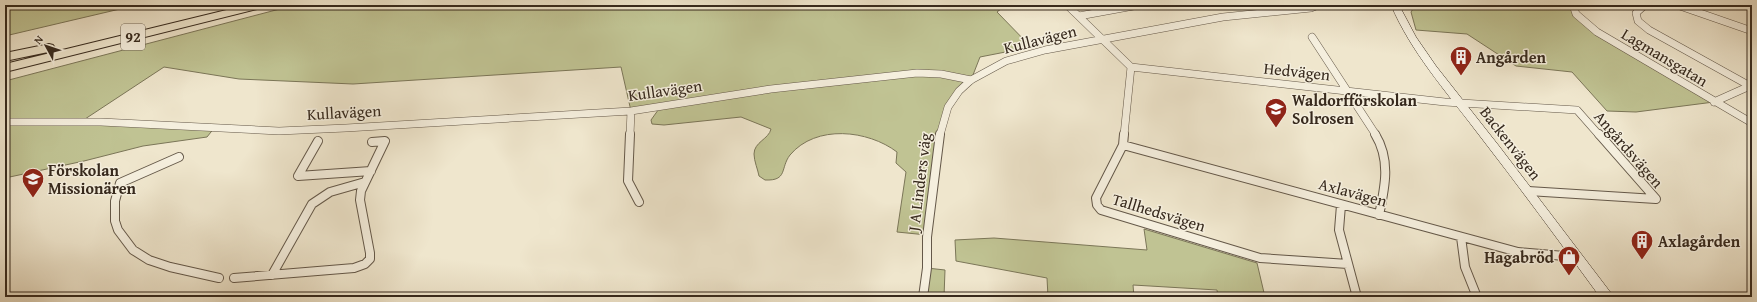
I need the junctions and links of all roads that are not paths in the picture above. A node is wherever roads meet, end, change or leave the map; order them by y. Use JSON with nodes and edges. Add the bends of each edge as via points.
{"nodes":[{"id":1,"x":248,"y":5,"type":"edge"},
{"id":2,"x":261,"y":5,"type":"edge"},
{"id":3,"x":1067,"y":5,"type":"edge"},
{"id":4,"x":1139,"y":5,"type":"edge"},
{"id":5,"x":1318,"y":5,"type":"edge"},
{"id":6,"x":1395,"y":5,"type":"edge"},
{"id":7,"x":1573,"y":5,"type":"edge"},
{"id":8,"x":1645,"y":5,"type":"edge"},
{"id":9,"x":1677,"y":5,"type":"edge"},
{"id":10,"x":1295,"y":7,"type":"edge"},
{"id":11,"x":232,"y":12,"type":"junction"},
{"id":12,"x":1079,"y":16,"type":"junction"},
{"id":13,"x":183,"y":21,"type":"junction"},
{"id":14,"x":1752,"y":31,"type":"edge"},
{"id":15,"x":1312,"y":37,"type":"dead end"},
{"id":16,"x":1104,"y":40,"type":"junction"},
{"id":17,"x":5,"y":57,"type":"edge"},
{"id":18,"x":5,"y":64,"type":"edge"},
{"id":19,"x":1131,"y":67,"type":"junction"},
{"id":20,"x":5,"y":68,"type":"edge"},
{"id":21,"x":5,"y":75,"type":"edge"},
{"id":22,"x":971,"y":80,"type":"junction"},
{"id":23,"x":1751,"y":85,"type":"edge"},
{"id":24,"x":1348,"y":91,"type":"junction"},
{"id":25,"x":1714,"y":102,"type":"junction"},
{"id":26,"x":1461,"y":104,"type":"junction"},
{"id":27,"x":631,"y":110,"type":"junction"},
{"id":28,"x":5,"y":122,"type":"edge"},
{"id":29,"x":1752,"y":123,"type":"edge"},
{"id":30,"x":318,"y":141,"type":"dead end"},
{"id":31,"x":372,"y":142,"type":"dead end"},
{"id":32,"x":1123,"y":145,"type":"junction"},
{"id":33,"x":179,"y":157,"type":"dead end"},
{"id":34,"x":370,"y":171,"type":"junction"},
{"id":35,"x":365,"y":182,"type":"junction"},
{"id":36,"x":1528,"y":191,"type":"junction"},
{"id":37,"x":639,"y":202,"type":"dead end"},
{"id":38,"x":1341,"y":205,"type":"junction"},
{"id":39,"x":1379,"y":215,"type":"junction"},
{"id":40,"x":1461,"y":238,"type":"junction"},
{"id":41,"x":1576,"y":257,"type":"junction"},
{"id":42,"x":1348,"y":264,"type":"junction"},
{"id":43,"x":272,"y":275,"type":"junction"},
{"id":44,"x":219,"y":278,"type":"dead end"},
{"id":45,"x":234,"y":278,"type":"dead end"},
{"id":46,"x":923,"y":297,"type":"edge"},
{"id":47,"x":1357,"y":297,"type":"edge"},
{"id":48,"x":1477,"y":297,"type":"edge"},
{"id":49,"x":1606,"y":297,"type":"edge"}],
"edges":[{"from":1,"to":13,"type":"highway","number":"92"},
{"from":2,"to":11,"type":"highway","number":"92"},
{"from":3,"to":12,"type":"street"},
{"from":4,"to":12,"type":"street"},
{"from":5,"to":10,"type":"street","name":"Kullavägen","via":[[1311,8]]},
{"from":6,"to":26,"type":"street","name":"Backenvägen","via":[[1404,26]]},
{"from":7,"to":25,"type":"street","name":"Lagmansgatan","via":[[1576,14],[1597,32]]},
{"from":8,"to":23,"type":"street","via":[[1636,13],[1638,20],[1649,30]]},
{"from":9,"to":14,"type":"street"},
{"from":10,"to":16,"type":"street","name":"Kullavägen","via":[[1223,17]]},
{"from":11,"to":20,"type":"highway","number":"92"},
{"from":11,"to":21,"type":"highway"},
{"from":12,"to":16,"type":"street"},
{"from":13,"to":17,"type":"highway"},
{"from":13,"to":18,"type":"highway","number":"92"},
{"from":15,"to":24,"type":"street"},
{"from":16,"to":19,"type":"street"},
{"from":16,"to":22,"type":"street","name":"Kullavägen","via":[[1018,57],[990,68]]},
{"from":19,"to":24,"type":"street","name":"Hedvägen"},
{"from":19,"to":32,"type":"street","name":"Tallhedsvägen"},
{"from":22,"to":27,"type":"street","name":"Kullavägen","via":[[941,74],[899,74],[771,89]]},
{"from":22,"to":46,"type":"street","name":"J A Linders väg","via":[[959,91],[948,107],[941,128],[927,237],[927,268]]},
{"from":23,"to":25,"type":"street"},
{"from":24,"to":26,"type":"street","name":"Hedvägen"},
{"from":24,"to":39,"type":"street","via":[[1380,142],[1386,158]]},
{"from":25,"to":29,"type":"street","name":"Lagmansgatan"},
{"from":26,"to":36,"type":"street","name":"Backenvägen"},
{"from":26,"to":36,"type":"street","name":"Angårdsvägen","via":[[1577,110],[1656,199]]},
{"from":27,"to":28,"type":"street","name":"Kullavägen","via":[[279,131],[101,122]]},
{"from":27,"to":37,"type":"street","via":[[628,181]]},
{"from":30,"to":34,"type":"street","name":"Kullavägen","via":[[298,176]]},
{"from":31,"to":34,"type":"street","name":"Kullavägen","via":[[385,141]]},
{"from":32,"to":38,"type":"street","name":"Axlavägen"},
{"from":32,"to":42,"type":"street","name":"Tallhedsvägen","via":[[1096,198],[1097,206],[1106,212],[1260,258]]},
{"from":33,"to":44,"type":"street","via":[[120,183],[115,201],[115,221],[118,230],[133,250],[149,260]]},
{"from":34,"to":35,"type":"street","name":"Kullavägen"},
{"from":35,"to":43,"type":"street","via":[[319,197],[312,204]]},
{"from":35,"to":43,"type":"street","name":"Kullavägen","via":[[360,191],[360,200],[370,259],[365,264],[354,268]]},
{"from":36,"to":41,"type":"street","name":"Backenvägen"},
{"from":38,"to":39,"type":"street","name":"Axlavägen"},
{"from":38,"to":42,"type":"street","via":[[1339,225]]},
{"from":39,"to":40,"type":"street","name":"Axlavägen"},
{"from":40,"to":41,"type":"street","name":"Axlavägen","via":[[1524,253]]},
{"from":40,"to":48,"type":"street","via":[[1465,267]]},
{"from":41,"to":49,"type":"street","name":"Backenvägen"},
{"from":42,"to":47,"type":"street"},
{"from":43,"to":45,"type":"street","name":"Kullavägen"}]}
